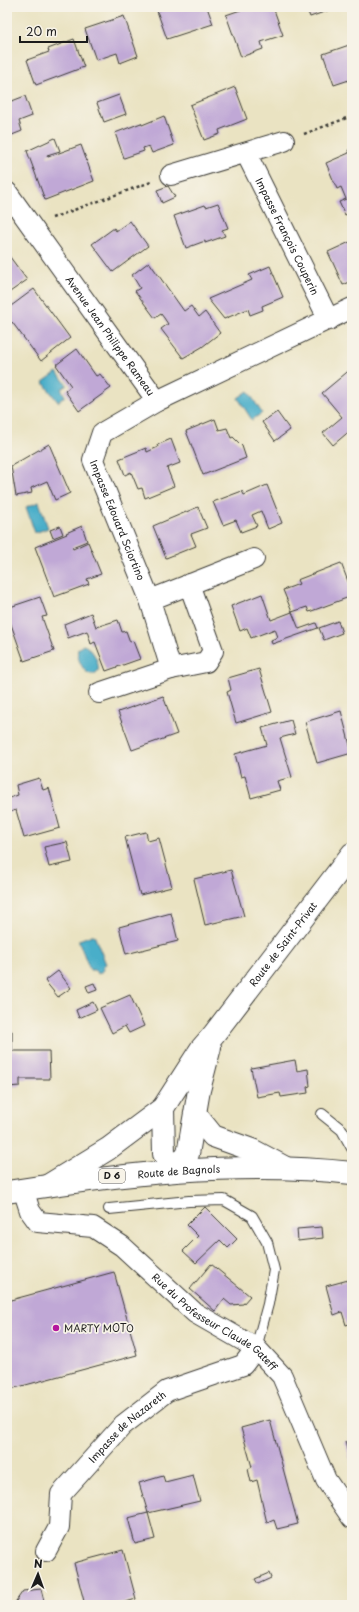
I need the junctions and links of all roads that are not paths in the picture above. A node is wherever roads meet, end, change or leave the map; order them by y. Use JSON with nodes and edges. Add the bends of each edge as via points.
{"nodes":[{"id":1,"x":284,"y":141,"type":"road end"},
{"id":2,"x":246,"y":153,"type":"junction"},
{"id":3,"x":171,"y":175,"type":"road end"},
{"id":4,"x":7,"y":192,"type":"edge"},
{"id":5,"x":352,"y":308,"type":"edge"},
{"id":6,"x":328,"y":320,"type":"junction"},
{"id":7,"x":157,"y":401,"type":"junction"},
{"id":8,"x":254,"y":559,"type":"dead end"},
{"id":9,"x":190,"y":584,"type":"junction"},
{"id":10,"x":150,"y":600,"type":"junction"},
{"id":11,"x":171,"y":669,"type":"junction"},
{"id":12,"x":99,"y":693,"type":"dead end"},
{"id":13,"x":352,"y":854,"type":"edge"},
{"id":14,"x":214,"y":1034,"type":"junction"},
{"id":15,"x":169,"y":1100,"type":"junction"},
{"id":16,"x":196,"y":1110,"type":"junction"},
{"id":17,"x":322,"y":1114,"type":"dead end"},
{"id":18,"x":352,"y":1148,"type":"edge"},
{"id":19,"x":284,"y":1167,"type":"junction"},
{"id":20,"x":175,"y":1170,"type":"junction"},
{"id":21,"x":352,"y":1173,"type":"edge"},
{"id":22,"x":49,"y":1185,"type":"junction"},
{"id":23,"x":15,"y":1190,"type":"edge"},
{"id":24,"x":109,"y":1210,"type":"dead end"},
{"id":25,"x":256,"y":1348,"type":"junction"},
{"id":26,"x":352,"y":1518,"type":"edge"},
{"id":27,"x":46,"y":1551,"type":"dead end"}],
"edges":[{"from":1,"to":2,"type":"street"},
{"from":2,"to":3,"type":"street"},
{"from":2,"to":6,"type":"street","name":"Impasse François Couperin"},
{"from":4,"to":7,"type":"street","name":"Avenue Jean Philippe Rameau"},
{"from":5,"to":6,"type":"street","name":"Avenue Jean Philippe Rameau"},
{"from":6,"to":7,"type":"street","name":"Avenue Jean Philippe Rameau"},
{"from":7,"to":10,"type":"street","name":"Impasse Edouard Sciortino","via":[[102,433],[93,460]]},
{"from":8,"to":9,"type":"street"},
{"from":9,"to":10,"type":"street"},
{"from":9,"to":11,"type":"street","via":[[213,651],[206,662]]},
{"from":10,"to":11,"type":"street","name":"Impasse Edouard Sciortino"},
{"from":11,"to":12,"type":"street"},
{"from":13,"to":14,"type":"street","name":"Route de Saint-Privat"},
{"from":14,"to":15,"type":"street","name":"Route de Saint-Privat","via":[[201,1049]]},
{"from":14,"to":16,"type":"street","via":[[200,1082]]},
{"from":15,"to":16,"type":"street"},
{"from":15,"to":20,"type":"street","via":[[164,1154]]},
{"from":15,"to":22,"type":"street","via":[[108,1149]]},
{"from":16,"to":19,"type":"street","via":[[213,1136],[252,1150]]},
{"from":16,"to":20,"type":"street","via":[[188,1154]]},
{"from":17,"to":18,"type":"lane","via":[[342,1130]]},
{"from":19,"to":20,"type":"street","name":"Route de Bagnols","number":"D 6"},
{"from":19,"to":21,"type":"street","name":"Route de Bagnols","number":"D 6"},
{"from":20,"to":22,"type":"street","name":"Route de Bagnols","number":"D 6"},
{"from":22,"to":23,"type":"street","name":"Route de Bagnols","number":"D 6"},
{"from":23,"to":25,"type":"street","name":"Rue du Professeur Claude Gateff","via":[[38,1222],[93,1227],[122,1246],[195,1313]]},
{"from":24,"to":25,"type":"lane","via":[[189,1201],[224,1200],[252,1216],[267,1242],[274,1270]]},
{"from":25,"to":26,"type":"street","name":"Rue du Professeur Claude Gateff","via":[[282,1376],[326,1480]]},
{"from":25,"to":27,"type":"street","name":"Impasse de Nazareth","via":[[243,1365],[167,1391],[123,1425],[61,1494],[59,1527]]}]}
